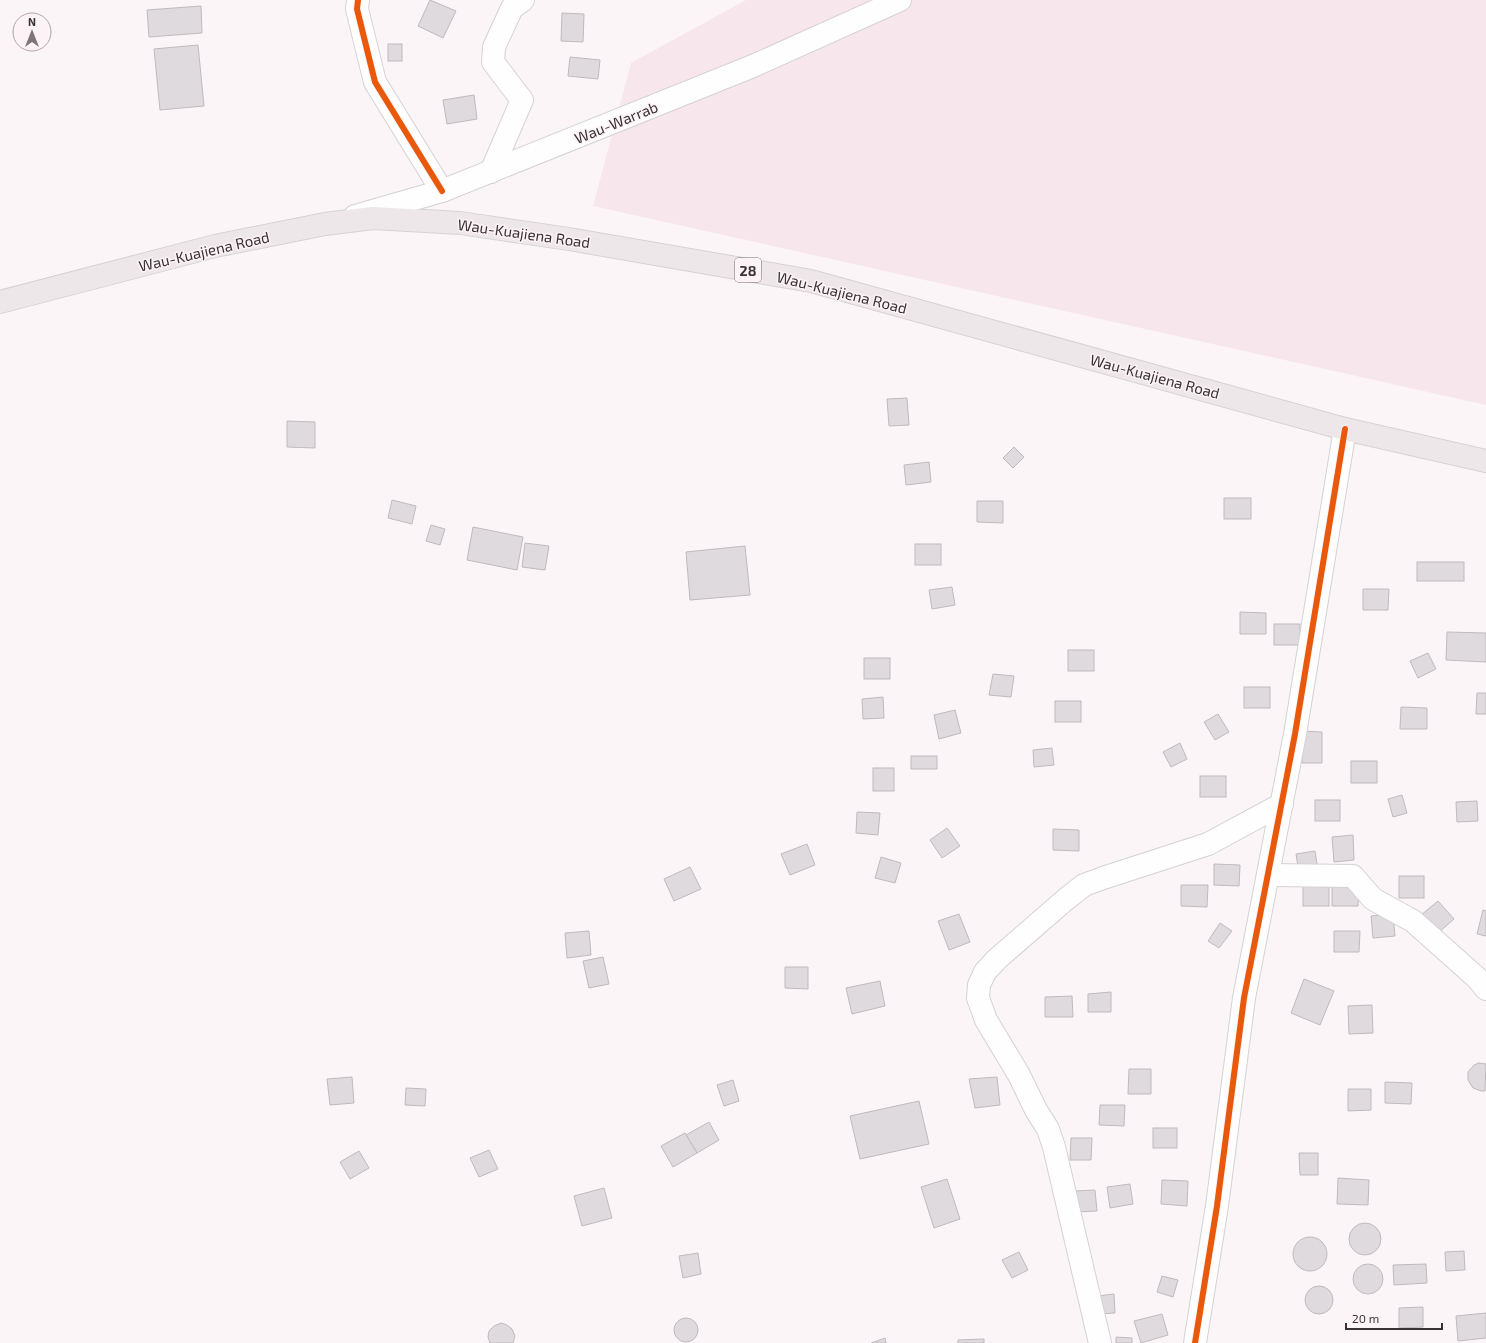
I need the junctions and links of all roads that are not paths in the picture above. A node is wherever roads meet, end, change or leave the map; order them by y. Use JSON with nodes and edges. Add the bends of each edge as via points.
{"nodes":[{"id":1,"x":358,"y":0,"type":"edge"},
{"id":2,"x":523,"y":0,"type":"edge"},
{"id":3,"x":900,"y":0,"type":"edge"},
{"id":4,"x":490,"y":172,"type":"junction"},
{"id":5,"x":442,"y":191,"type":"junction"},
{"id":6,"x":325,"y":224,"type":"junction"},
{"id":7,"x":0,"y":302,"type":"edge"},
{"id":8,"x":1345,"y":429,"type":"junction"},
{"id":9,"x":1486,"y":461,"type":"edge"},
{"id":10,"x":1282,"y":804,"type":"junction"},
{"id":11,"x":1268,"y":875,"type":"junction"},
{"id":12,"x":1486,"y":989,"type":"edge"},
{"id":13,"x":1100,"y":1343,"type":"edge"},
{"id":14,"x":1195,"y":1343,"type":"edge"}],
"edges":[{"from":1,"to":5,"type":"street","via":[[357,9],[375,82]]},
{"from":2,"to":4,"type":"street","via":[[512,8],[494,47],[493,62],[522,100]]},
{"from":3,"to":4,"type":"street","name":"Wau-Warrab","via":[[753,66]]},
{"from":4,"to":5,"type":"street","name":"Wau-Warrab"},
{"from":5,"to":6,"type":"street","name":"Wau-Warrab"},
{"from":6,"to":7,"type":"main road","name":"Wau-Kuajiena Road","number":"28","via":[[215,246]]},
{"from":6,"to":8,"type":"main road","name":"Wau-Kuajiena Road","number":"28","via":[[373,218],[460,223],[811,281]]},
{"from":8,"to":9,"type":"main road","name":"Wau-Kuajiena Road","number":"28"},
{"from":8,"to":10,"type":"street"},
{"from":10,"to":11,"type":"street"},
{"from":10,"to":13,"type":"street","via":[[1208,844],[1084,886],[1064,900],[997,959],[985,972],[979,984],[978,998],[986,1020],[1048,1129]]},
{"from":11,"to":12,"type":"street","via":[[1353,876],[1373,899],[1413,922],[1477,978]]},
{"from":11,"to":14,"type":"street","via":[[1244,998],[1217,1206]]}]}
